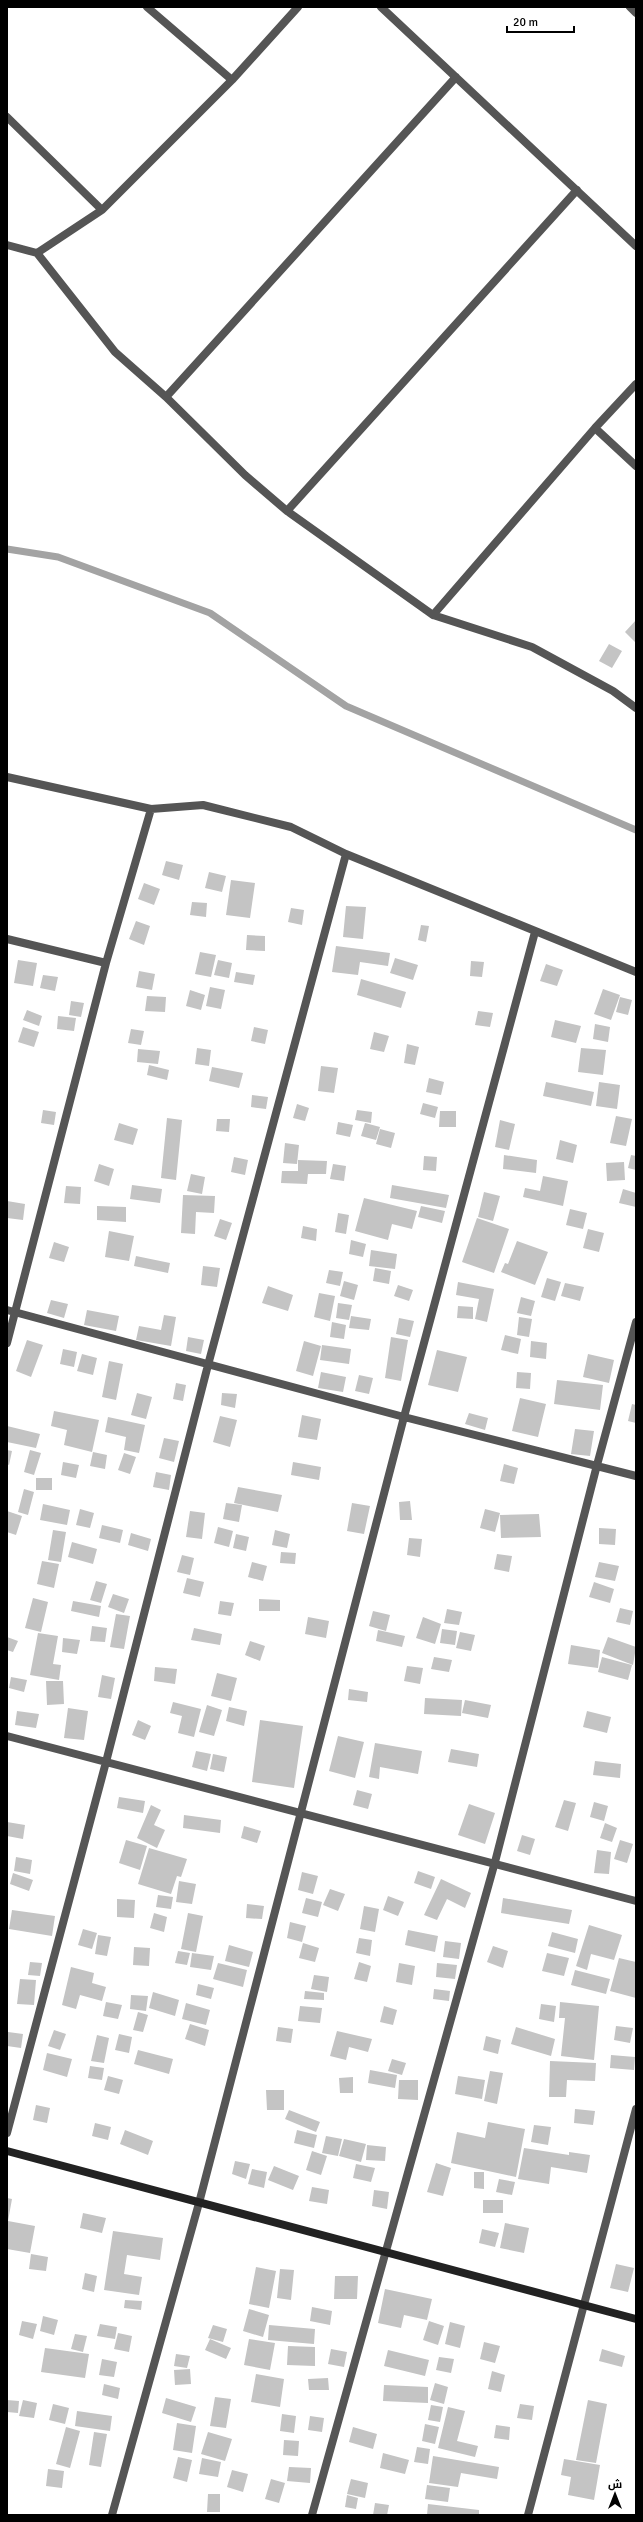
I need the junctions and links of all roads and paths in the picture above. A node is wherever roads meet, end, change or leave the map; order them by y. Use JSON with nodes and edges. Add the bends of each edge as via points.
{"nodes":[{"id":1,"x":147,"y":7,"type":"edge"},
{"id":2,"x":298,"y":7,"type":"edge"},
{"id":3,"x":381,"y":7,"type":"edge"},
{"id":4,"x":630,"y":7,"type":"edge"},
{"id":5,"x":636,"y":13,"type":"edge"},
{"id":6,"x":456,"y":77,"type":"junction"},
{"id":7,"x":232,"y":80,"type":"junction"},
{"id":8,"x":7,"y":117,"type":"edge"},
{"id":9,"x":577,"y":190,"type":"junction"},
{"id":10,"x":102,"y":210,"type":"junction"},
{"id":11,"x":7,"y":245,"type":"edge"},
{"id":12,"x":636,"y":246,"type":"edge"},
{"id":13,"x":37,"y":253,"type":"junction"},
{"id":14,"x":636,"y":384,"type":"edge"},
{"id":15,"x":166,"y":397,"type":"junction"},
{"id":16,"x":595,"y":428,"type":"junction"},
{"id":17,"x":636,"y":466,"type":"edge"},
{"id":18,"x":288,"y":511,"type":"junction"},
{"id":19,"x":433,"y":615,"type":"junction"},
{"id":20,"x":636,"y":708,"type":"edge"},
{"id":21,"x":7,"y":777,"type":"edge"},
{"id":22,"x":151,"y":809,"type":"junction"},
{"id":23,"x":346,"y":854,"type":"junction"},
{"id":24,"x":535,"y":932,"type":"junction"},
{"id":25,"x":7,"y":939,"type":"edge"},
{"id":26,"x":106,"y":963,"type":"junction"},
{"id":27,"x":636,"y":972,"type":"edge"},
{"id":28,"x":11,"y":1310,"type":"edge"},
{"id":29,"x":636,"y":1322,"type":"edge"},
{"id":30,"x":7,"y":1343,"type":"edge"},
{"id":31,"x":208,"y":1365,"type":"junction"},
{"id":32,"x":404,"y":1417,"type":"junction"},
{"id":33,"x":596,"y":1465,"type":"junction"},
{"id":34,"x":636,"y":1476,"type":"edge"},
{"id":35,"x":7,"y":1736,"type":"edge"},
{"id":36,"x":106,"y":1762,"type":"junction"},
{"id":37,"x":302,"y":1812,"type":"junction"},
{"id":38,"x":495,"y":1862,"type":"junction"},
{"id":39,"x":636,"y":1901,"type":"edge"},
{"id":40,"x":636,"y":2109,"type":"edge"},
{"id":41,"x":7,"y":2133,"type":"edge"},
{"id":42,"x":7,"y":2150,"type":"edge"},
{"id":43,"x":199,"y":2203,"type":"junction"},
{"id":44,"x":384,"y":2252,"type":"junction"},
{"id":45,"x":586,"y":2304,"type":"junction"},
{"id":46,"x":636,"y":2319,"type":"edge"},
{"id":47,"x":112,"y":2515,"type":"edge"},
{"id":48,"x":312,"y":2515,"type":"edge"},
{"id":49,"x":528,"y":2515,"type":"edge"}],
"edges":[{"from":1,"to":7,"type":"street"},
{"from":2,"to":7,"type":"street"},
{"from":3,"to":6,"type":"street"},
{"from":4,"to":5,"type":"street"},
{"from":6,"to":9,"type":"street"},
{"from":6,"to":15,"type":"street"},
{"from":7,"to":10,"type":"street"},
{"from":8,"to":10,"type":"street"},
{"from":9,"to":12,"type":"street"},
{"from":9,"to":18,"type":"street"},
{"from":10,"to":13,"type":"street"},
{"from":11,"to":13,"type":"street"},
{"from":13,"to":15,"type":"street","via":[[115,352]]},
{"from":14,"to":16,"type":"street"},
{"from":15,"to":18,"type":"street","via":[[245,475]]},
{"from":16,"to":17,"type":"street"},
{"from":16,"to":19,"type":"street"},
{"from":18,"to":19,"type":"street"},
{"from":19,"to":20,"type":"street","via":[[532,647],[613,691]]},
{"from":21,"to":22,"type":"street"},
{"from":22,"to":23,"type":"street","via":[[203,805],[291,827]]},
{"from":22,"to":26,"type":"street"},
{"from":23,"to":24,"type":"street"},
{"from":23,"to":31,"type":"street"},
{"from":24,"to":27,"type":"street"},
{"from":24,"to":32,"type":"street"},
{"from":25,"to":26,"type":"street"},
{"from":26,"to":28,"type":"street"},
{"from":28,"to":30,"type":"street"},
{"from":28,"to":31,"type":"street"},
{"from":29,"to":33,"type":"street"},
{"from":31,"to":32,"type":"street"},
{"from":31,"to":36,"type":"street"},
{"from":32,"to":33,"type":"street"},
{"from":32,"to":37,"type":"street"},
{"from":33,"to":34,"type":"street"},
{"from":33,"to":38,"type":"street"},
{"from":35,"to":36,"type":"street"},
{"from":36,"to":37,"type":"street"},
{"from":36,"to":41,"type":"street"},
{"from":37,"to":38,"type":"street"},
{"from":37,"to":43,"type":"street"},
{"from":38,"to":39,"type":"street"},
{"from":38,"to":44,"type":"street"},
{"from":40,"to":45,"type":"street"},
{"from":42,"to":43,"type":"street"},
{"from":43,"to":44,"type":"street"},
{"from":43,"to":47,"type":"street"},
{"from":44,"to":45,"type":"street"},
{"from":44,"to":48,"type":"street"},
{"from":45,"to":46,"type":"street"},
{"from":45,"to":49,"type":"street"}]}
